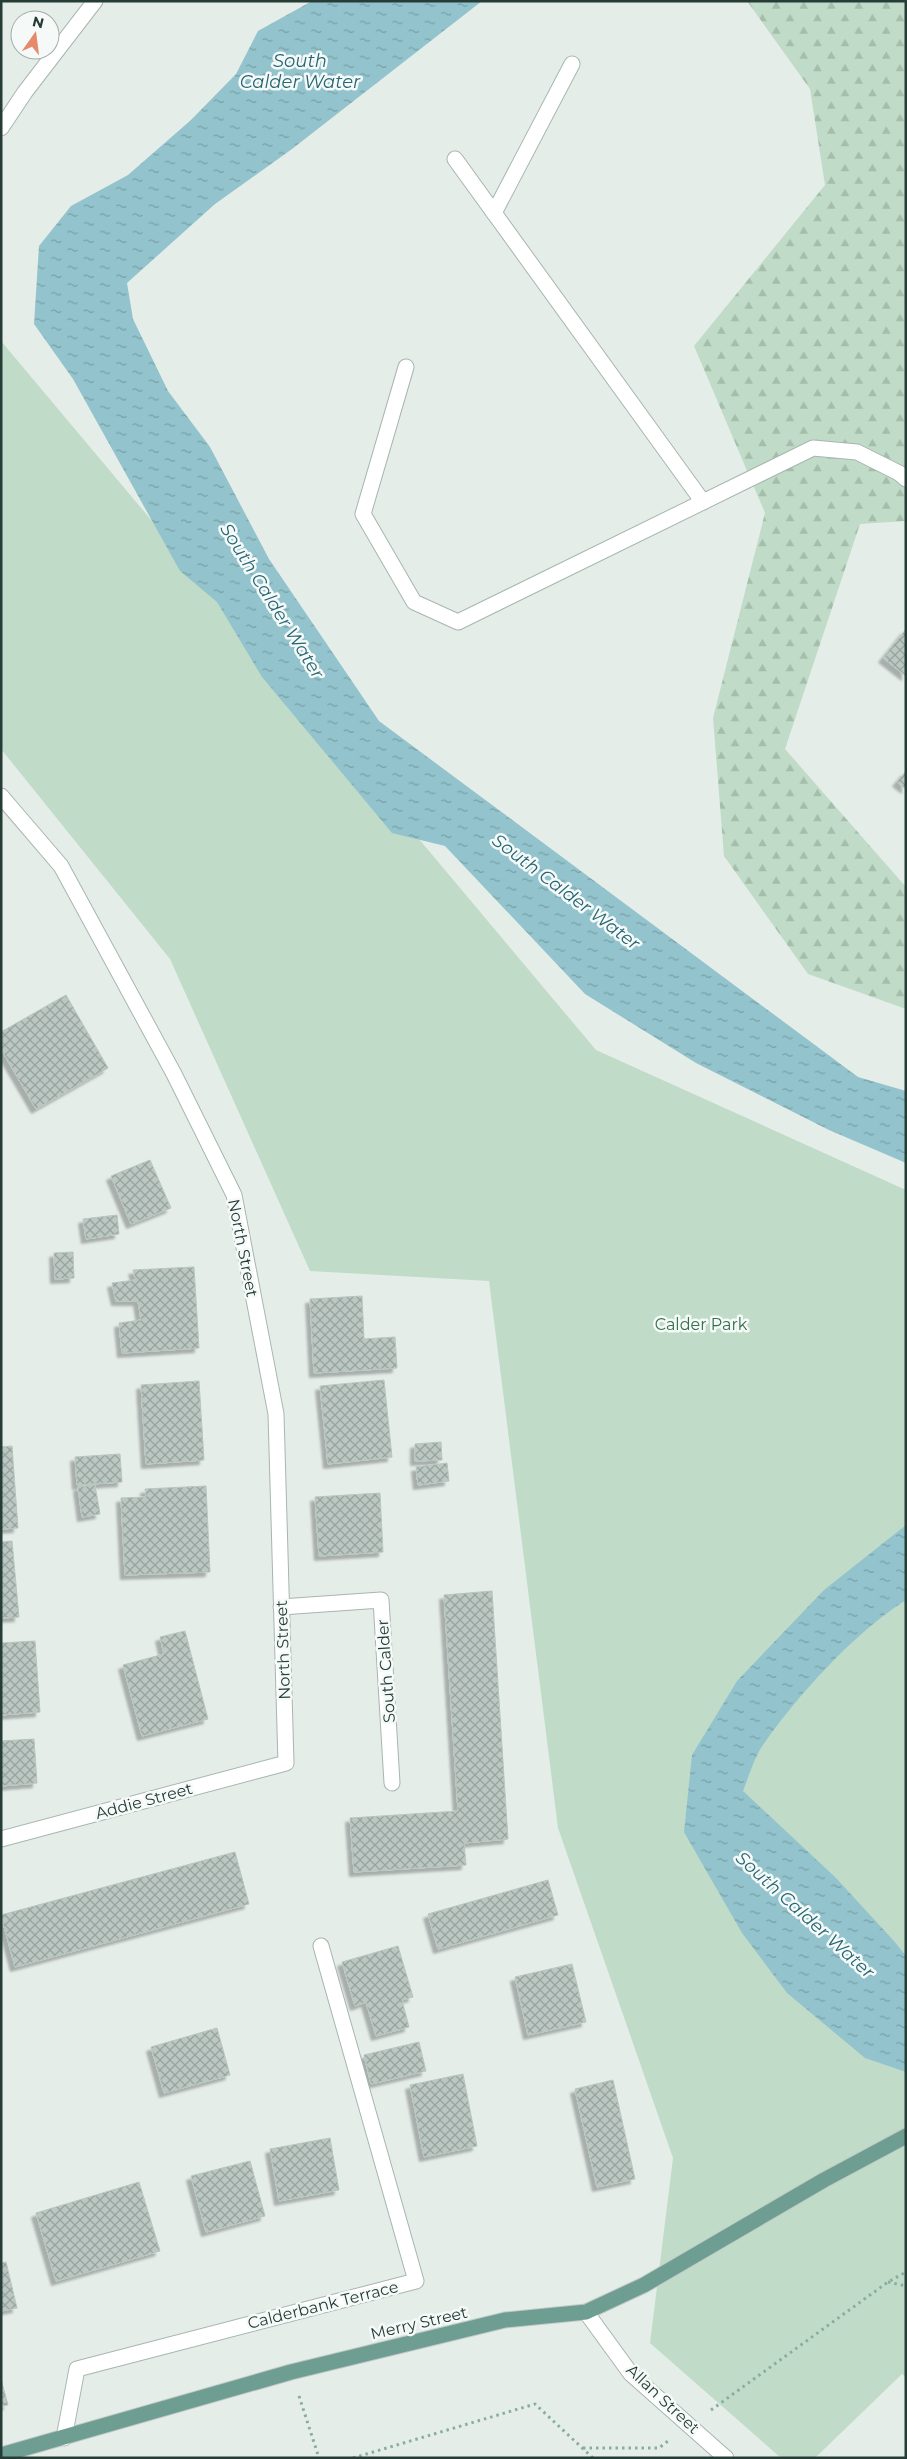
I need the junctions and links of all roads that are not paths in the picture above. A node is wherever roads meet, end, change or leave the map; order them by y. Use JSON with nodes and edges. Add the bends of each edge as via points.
{"nodes":[{"id":1,"x":95,"y":1,"type":"edge"},
{"id":2,"x":572,"y":64,"type":"dead end"},
{"id":3,"x":1,"y":128,"type":"edge"},
{"id":4,"x":455,"y":159,"type":"dead end"},
{"id":5,"x":494,"y":213,"type":"junction"},
{"id":6,"x":406,"y":367,"type":"dead end"},
{"id":7,"x":902,"y":476,"type":"edge"},
{"id":8,"x":703,"y":502,"type":"junction"},
{"id":9,"x":1,"y":796,"type":"edge"},
{"id":10,"x":281,"y":1607,"type":"junction"},
{"id":11,"x":286,"y":1763,"type":"joint"},
{"id":12,"x":392,"y":1782,"type":"dead end"},
{"id":13,"x":1,"y":1839,"type":"edge"},
{"id":14,"x":321,"y":1946,"type":"dead end"},
{"id":15,"x":906,"y":2136,"type":"edge"},
{"id":16,"x":586,"y":2312,"type":"junction"},
{"id":17,"x":64,"y":2438,"type":"junction"},
{"id":18,"x":1,"y":2455,"type":"edge"},
{"id":19,"x":726,"y":2458,"type":"edge"}],
"edges":[{"from":1,"to":3,"type":"street","via":[[24,92]]},
{"from":2,"to":5,"type":"street"},
{"from":4,"to":5,"type":"street"},
{"from":5,"to":8,"type":"street"},
{"from":6,"to":8,"type":"street","via":[[363,514],[414,602],[458,622]]},
{"from":7,"to":8,"type":"street","via":[[857,452],[813,448]]},
{"from":9,"to":10,"type":"street","name":"North Street","via":[[61,866],[174,1074],[234,1195],[276,1414]]},
{"from":10,"to":11,"type":"street","name":"North Street"},
{"from":10,"to":12,"type":"street","name":"South Calder","via":[[381,1600]]},
{"from":11,"to":13,"type":"street","name":"Addie Street"},
{"from":14,"to":17,"type":"street","name":"Calderbank Terrace","via":[[416,2281],[77,2369]]},
{"from":15,"to":16,"type":"main road","name":"Merry Street","via":[[644,2285]]},
{"from":16,"to":17,"type":"main road","name":"Merry Street","via":[[505,2320],[291,2372]]},
{"from":16,"to":19,"type":"street","name":"Allan Street","via":[[631,2374]]},
{"from":17,"to":18,"type":"main road","name":"Merry Street"}]}
